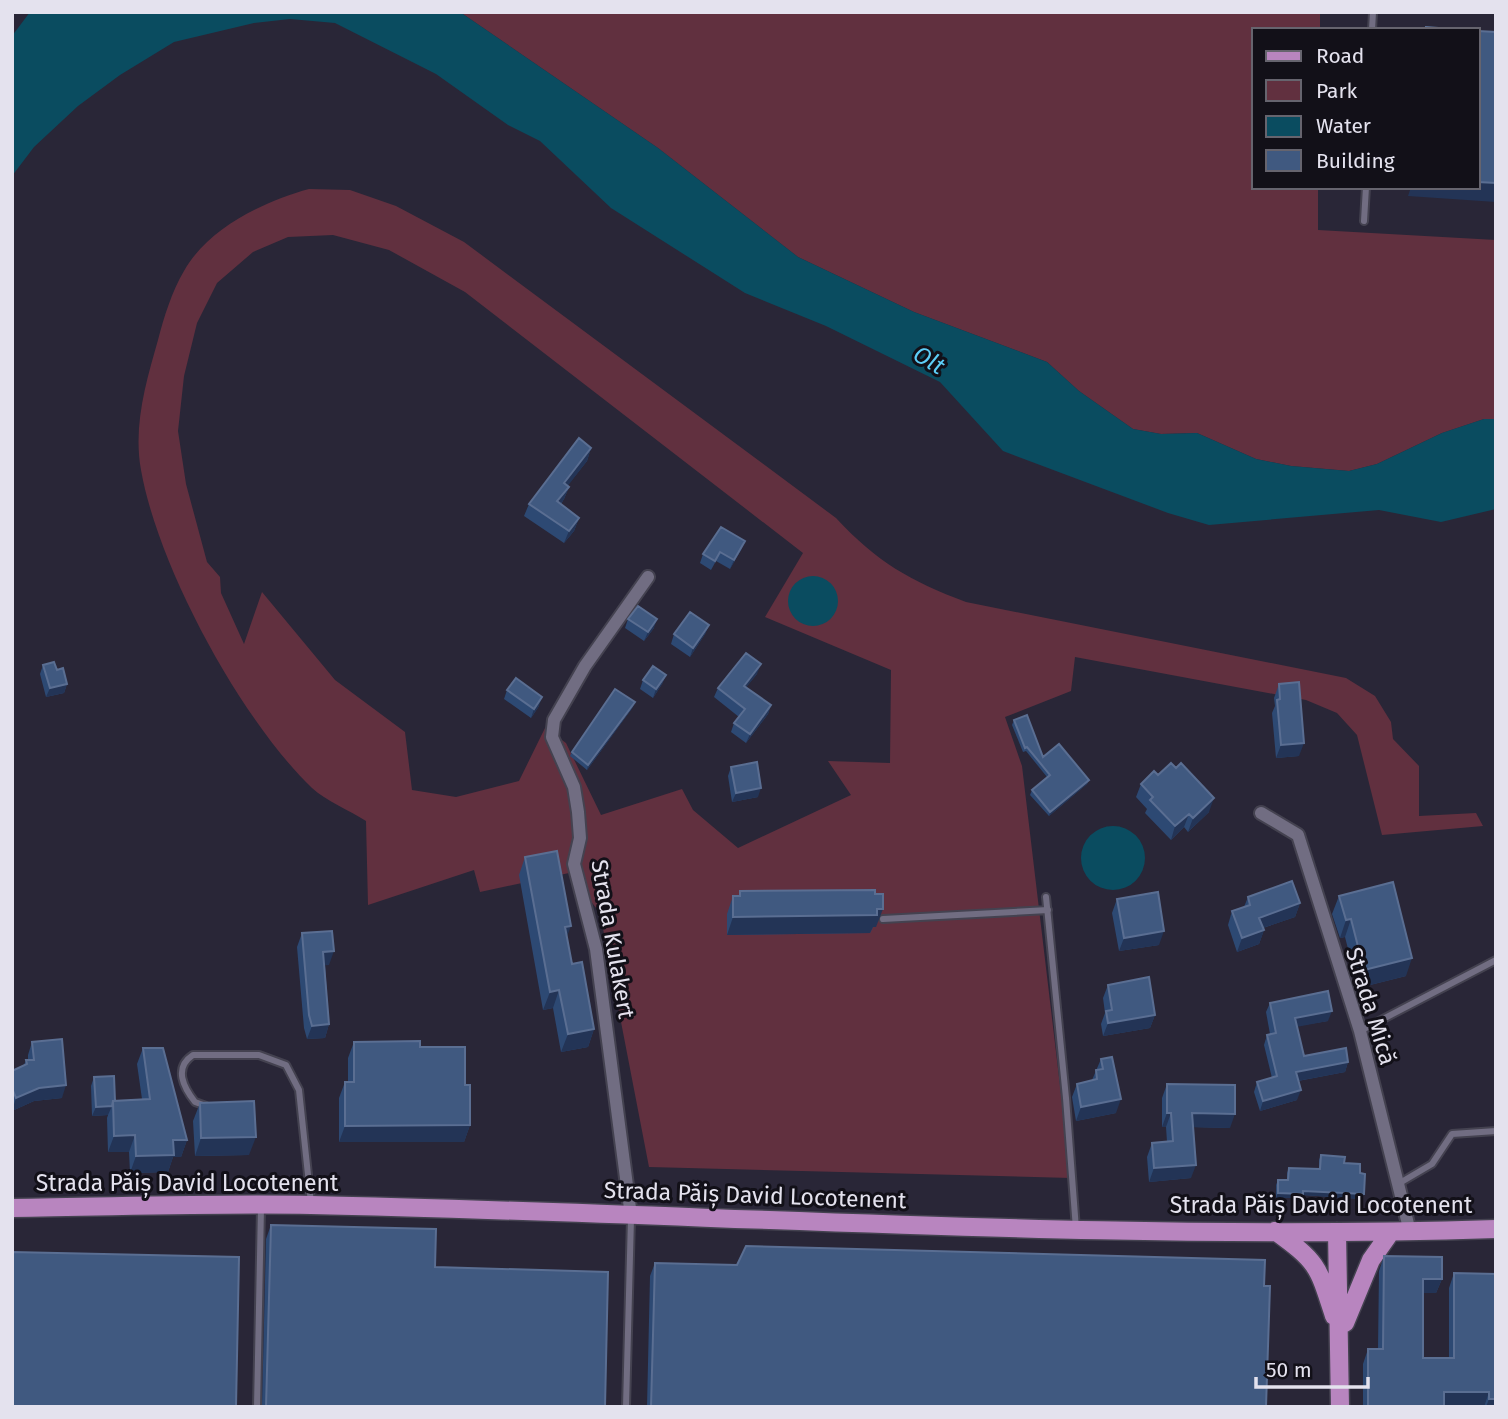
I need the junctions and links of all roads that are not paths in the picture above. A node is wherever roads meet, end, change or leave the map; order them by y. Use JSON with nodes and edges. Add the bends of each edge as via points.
{"nodes":[{"id":1,"x":1366,"y":189,"type":"edge"},
{"id":2,"x":1364,"y":221,"type":"dead end"},
{"id":3,"x":648,"y":577,"type":"dead end"},
{"id":4,"x":1261,"y":813,"type":"dead end"},
{"id":5,"x":1046,"y":897,"type":"dead end"},
{"id":6,"x":1048,"y":910,"type":"junction"},
{"id":7,"x":883,"y":919,"type":"edge"},
{"id":8,"x":1496,"y":960,"type":"edge"},
{"id":9,"x":1360,"y":1031,"type":"junction"},
{"id":10,"x":211,"y":1108,"type":"edge"},
{"id":11,"x":1496,"y":1131,"type":"edge"},
{"id":12,"x":1398,"y":1184,"type":"junction"},
{"id":13,"x":261,"y":1205,"type":"junction"},
{"id":14,"x":311,"y":1205,"type":"junction"},
{"id":15,"x":12,"y":1208,"type":"edge"},
{"id":16,"x":631,"y":1216,"type":"junction"},
{"id":17,"x":1076,"y":1228,"type":"junction"},
{"id":18,"x":1496,"y":1229,"type":"edge"},
{"id":19,"x":1275,"y":1231,"type":"junction"},
{"id":20,"x":1337,"y":1232,"type":"junction"},
{"id":21,"x":1410,"y":1232,"type":"junction"},
{"id":22,"x":1390,"y":1233,"type":"junction"},
{"id":23,"x":1340,"y":1336,"type":"junction"},
{"id":24,"x":257,"y":1407,"type":"edge"},
{"id":25,"x":626,"y":1407,"type":"edge"},
{"id":26,"x":1340,"y":1407,"type":"edge"}],
"edges":[{"from":1,"to":2,"type":"lane"},
{"from":3,"to":16,"type":"street","name":"Strada Kulakert","via":[[585,666],[554,720],[552,737],[574,788],[578,812],[580,838],[574,864],[596,949]]},
{"from":4,"to":9,"type":"street","name":"Strada Mică","via":[[1298,835]]},
{"from":5,"to":6,"type":"lane"},
{"from":6,"to":7,"type":"lane"},
{"from":6,"to":17,"type":"lane"},
{"from":8,"to":9,"type":"lane"},
{"from":9,"to":12,"type":"street","name":"Strada Mică"},
{"from":10,"to":14,"type":"lane","via":[[195,1102],[185,1090],[183,1067],[193,1055],[259,1055],[286,1065],[299,1090]]},
{"from":11,"to":12,"type":"lane","via":[[1452,1134],[1432,1164]]},
{"from":12,"to":21,"type":"street","name":"Strada Mică"},
{"from":13,"to":14,"type":"main road","name":"Strada Păiș David Locotenent"},
{"from":13,"to":15,"type":"main road","name":"Strada Păiș David Locotenent"},
{"from":13,"to":24,"type":"lane"},
{"from":14,"to":16,"type":"main road","name":"Strada Păiș David Locotenent"},
{"from":16,"to":17,"type":"main road","name":"Strada Păiș David Locotenent"},
{"from":16,"to":25,"type":"lane"},
{"from":17,"to":19,"type":"main road","name":"Strada Păiș David Locotenent"},
{"from":18,"to":21,"type":"main road","name":"Strada Păiș David Locotenent"},
{"from":19,"to":20,"type":"main road","name":"Strada Păiș David Locotenent"},
{"from":19,"to":23,"type":"main road","via":[[1309,1256],[1321,1276]]},
{"from":20,"to":22,"type":"main road","name":"Strada Păiș David Locotenent"},
{"from":20,"to":23,"type":"main road"},
{"from":21,"to":22,"type":"main road","name":"Strada Păiș David Locotenent"},
{"from":22,"to":23,"type":"main road","via":[[1359,1283]]},
{"from":23,"to":26,"type":"main road"}]}
